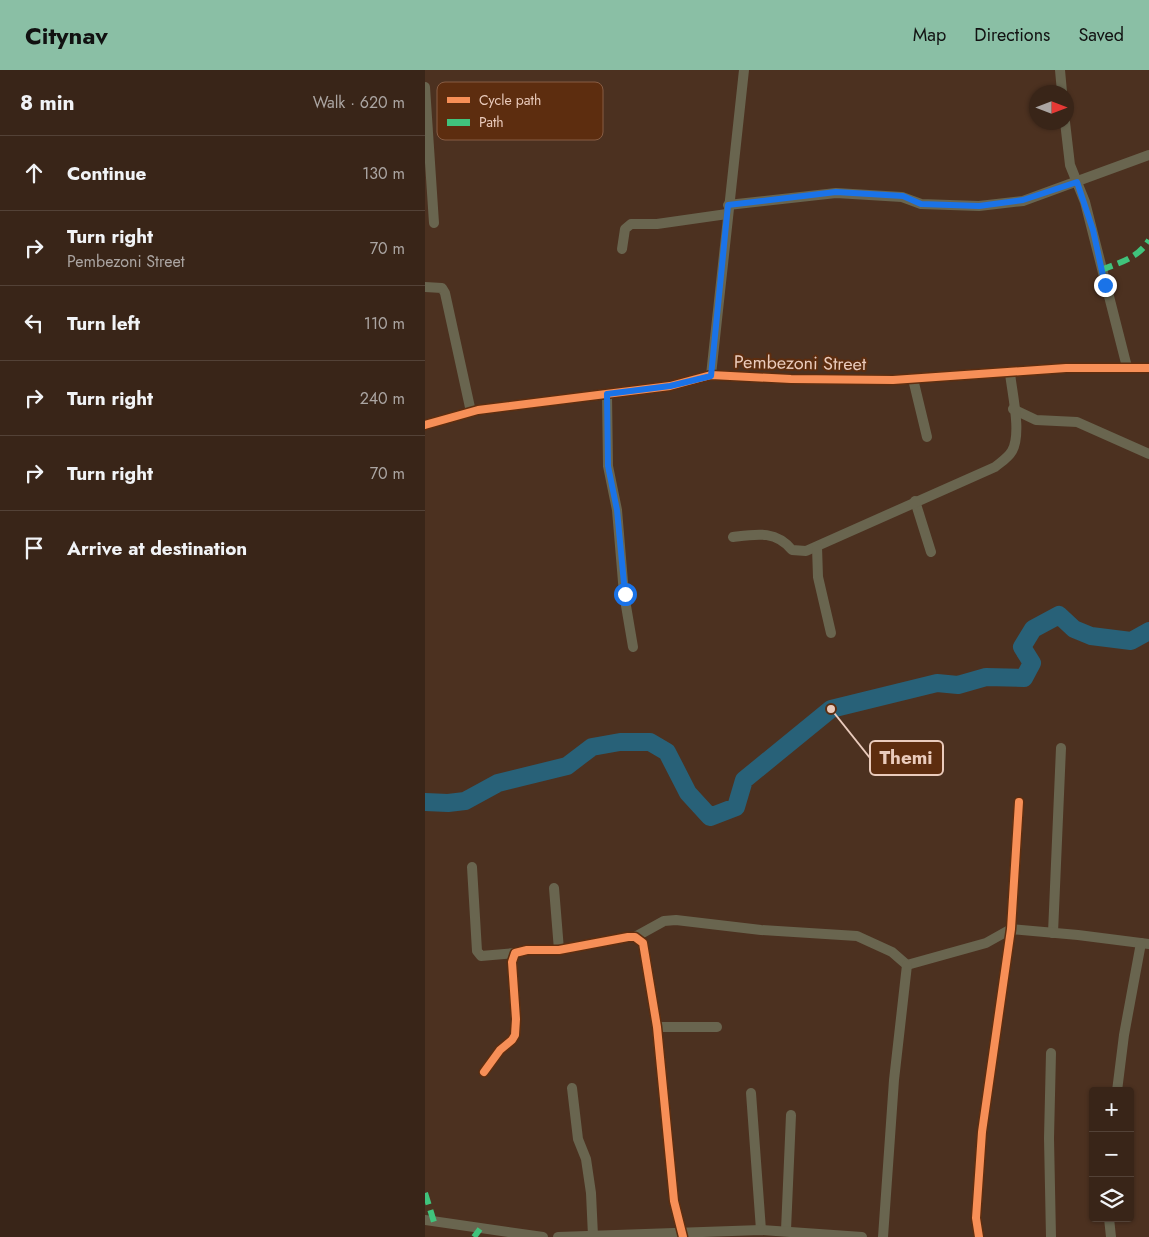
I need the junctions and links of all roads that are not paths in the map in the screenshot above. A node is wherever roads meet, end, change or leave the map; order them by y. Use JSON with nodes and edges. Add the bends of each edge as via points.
{"nodes":[{"id":1,"x":743,"y":70,"type":"edge"},
{"id":2,"x":1060,"y":70,"type":"edge"},
{"id":3,"x":1061,"y":85,"type":"edge"},
{"id":4,"x":425,"y":87,"type":"edge"},
{"id":5,"x":1066,"y":130,"type":"edge"},
{"id":6,"x":1149,"y":155,"type":"edge"},
{"id":7,"x":1077,"y":182,"type":"junction"},
{"id":8,"x":727,"y":209,"type":"junction"},
{"id":9,"x":434,"y":223,"type":"dead end"},
{"id":10,"x":622,"y":249,"type":"dead end"},
{"id":11,"x":425,"y":286,"type":"edge"},
{"id":12,"x":1127,"y":367,"type":"junction"},
{"id":13,"x":1149,"y":368,"type":"edge"},
{"id":14,"x":1009,"y":373,"type":"junction"},
{"id":15,"x":711,"y":376,"type":"junction"},
{"id":16,"x":913,"y":379,"type":"junction"},
{"id":17,"x":607,"y":394,"type":"junction"},
{"id":18,"x":1013,"y":409,"type":"junction"},
{"id":19,"x":471,"y":412,"type":"junction"},
{"id":20,"x":425,"y":425,"type":"edge"},
{"id":21,"x":927,"y":437,"type":"dead end"},
{"id":22,"x":1149,"y":454,"type":"edge"},
{"id":23,"x":915,"y":501,"type":"junction"},
{"id":24,"x":733,"y":537,"type":"dead end"},
{"id":25,"x":817,"y":547,"type":"junction"},
{"id":26,"x":931,"y":552,"type":"dead end"},
{"id":27,"x":831,"y":633,"type":"dead end"},
{"id":28,"x":633,"y":647,"type":"dead end"},
{"id":29,"x":1061,"y":748,"type":"dead end"},
{"id":30,"x":1019,"y":802,"type":"dead end"},
{"id":31,"x":473,"y":867,"type":"dead end"},
{"id":32,"x":554,"y":888,"type":"dead end"},
{"id":33,"x":1011,"y":929,"type":"junction"},
{"id":34,"x":1053,"y":933,"type":"junction"},
{"id":35,"x":635,"y":937,"type":"junction"},
{"id":36,"x":1145,"y":944,"type":"edge"},
{"id":37,"x":559,"y":950,"type":"junction"},
{"id":38,"x":515,"y":953,"type":"junction"},
{"id":39,"x":907,"y":964,"type":"junction"},
{"id":40,"x":657,"y":1027,"type":"junction"},
{"id":41,"x":717,"y":1027,"type":"dead end"},
{"id":42,"x":1051,"y":1053,"type":"dead end"},
{"id":43,"x":484,"y":1072,"type":"dead end"},
{"id":44,"x":1118,"y":1087,"type":"edge"},
{"id":45,"x":572,"y":1088,"type":"dead end"},
{"id":46,"x":751,"y":1093,"type":"dead end"},
{"id":47,"x":791,"y":1115,"type":"dead end"},
{"id":48,"x":425,"y":1220,"type":"edge"},
{"id":49,"x":1109,"y":1222,"type":"edge"},
{"id":50,"x":761,"y":1230,"type":"junction"},
{"id":51,"x":786,"y":1230,"type":"junction"},
{"id":52,"x":682,"y":1235,"type":"edge"},
{"id":53,"x":593,"y":1236,"type":"edge"},
{"id":54,"x":543,"y":1237,"type":"edge"},
{"id":55,"x":558,"y":1237,"type":"edge"},
{"id":56,"x":862,"y":1237,"type":"edge"},
{"id":57,"x":883,"y":1237,"type":"edge"},
{"id":58,"x":979,"y":1237,"type":"edge"},
{"id":59,"x":1051,"y":1237,"type":"edge"},
{"id":60,"x":1111,"y":1237,"type":"edge"}],
"edges":[{"from":1,"to":8,"type":"street"},
{"from":2,"to":3,"type":"street"},
{"from":4,"to":9,"type":"street"},
{"from":5,"to":7,"type":"street","via":[[1070,165]]},
{"from":6,"to":7,"type":"street"},
{"from":7,"to":8,"type":"street","via":[[1023,200],[979,206],[921,204],[903,196],[836,192]]},
{"from":7,"to":12,"type":"street"},
{"from":8,"to":10,"type":"street","via":[[657,224],[631,224],[625,228]]},
{"from":8,"to":15,"type":"street"},
{"from":11,"to":19,"type":"street","via":[[442,288],[445,293]]},
{"from":12,"to":13,"type":"street","name":"Pembezoni Street"},
{"from":12,"to":14,"type":"street","name":"Pembezoni Street"},
{"from":14,"to":16,"type":"street","name":"Pembezoni Street"},
{"from":14,"to":18,"type":"street"},
{"from":15,"to":16,"type":"street","name":"Pembezoni Street","via":[[791,380]]},
{"from":15,"to":17,"type":"street","name":"Pembezoni Street","via":[[670,386]]},
{"from":16,"to":21,"type":"street"},
{"from":17,"to":19,"type":"street","name":"Pembezoni Street"},
{"from":17,"to":28,"type":"street","via":[[608,466]]},
{"from":18,"to":22,"type":"street","via":[[1036,420],[1077,422]]},
{"from":18,"to":23,"type":"street","via":[[1016,440],[1007,458],[995,467]]},
{"from":19,"to":20,"type":"street","name":"Pembezoni Street"},
{"from":23,"to":25,"type":"street"},
{"from":23,"to":26,"type":"street"},
{"from":24,"to":25,"type":"street","via":[[775,535],[798,552]]},
{"from":25,"to":27,"type":"street","via":[[818,578]]},
{"from":29,"to":34,"type":"street"},
{"from":30,"to":33,"type":"street"},
{"from":31,"to":38,"type":"street","via":[[477,951],[481,956]]},
{"from":32,"to":37,"type":"street"},
{"from":33,"to":34,"type":"street"},
{"from":33,"to":39,"type":"street","via":[[987,943]]},
{"from":33,"to":58,"type":"street","via":[[982,1132],[975,1218]]},
{"from":34,"to":36,"type":"street"},
{"from":35,"to":37,"type":"street"},
{"from":35,"to":39,"type":"street","via":[[665,921],[676,920],[857,936],[885,948]]},
{"from":35,"to":40,"type":"street","via":[[643,943],[645,950]]},
{"from":36,"to":44,"type":"street","via":[[1124,1035]]},
{"from":37,"to":38,"type":"street"},
{"from":38,"to":43,"type":"street","via":[[515,1035]]},
{"from":39,"to":57,"type":"street","via":[[894,1080]]},
{"from":40,"to":41,"type":"street"},
{"from":40,"to":52,"type":"street","via":[[674,1201]]},
{"from":42,"to":59,"type":"street"},
{"from":45,"to":53,"type":"street","via":[[576,1132],[586,1159],[591,1193]]},
{"from":46,"to":50,"type":"street"},
{"from":47,"to":51,"type":"street"},
{"from":48,"to":54,"type":"street"},
{"from":49,"to":60,"type":"street"},
{"from":50,"to":51,"type":"street"},
{"from":50,"to":52,"type":"street"},
{"from":51,"to":56,"type":"street"},
{"from":52,"to":53,"type":"street"},
{"from":53,"to":55,"type":"street"}]}
